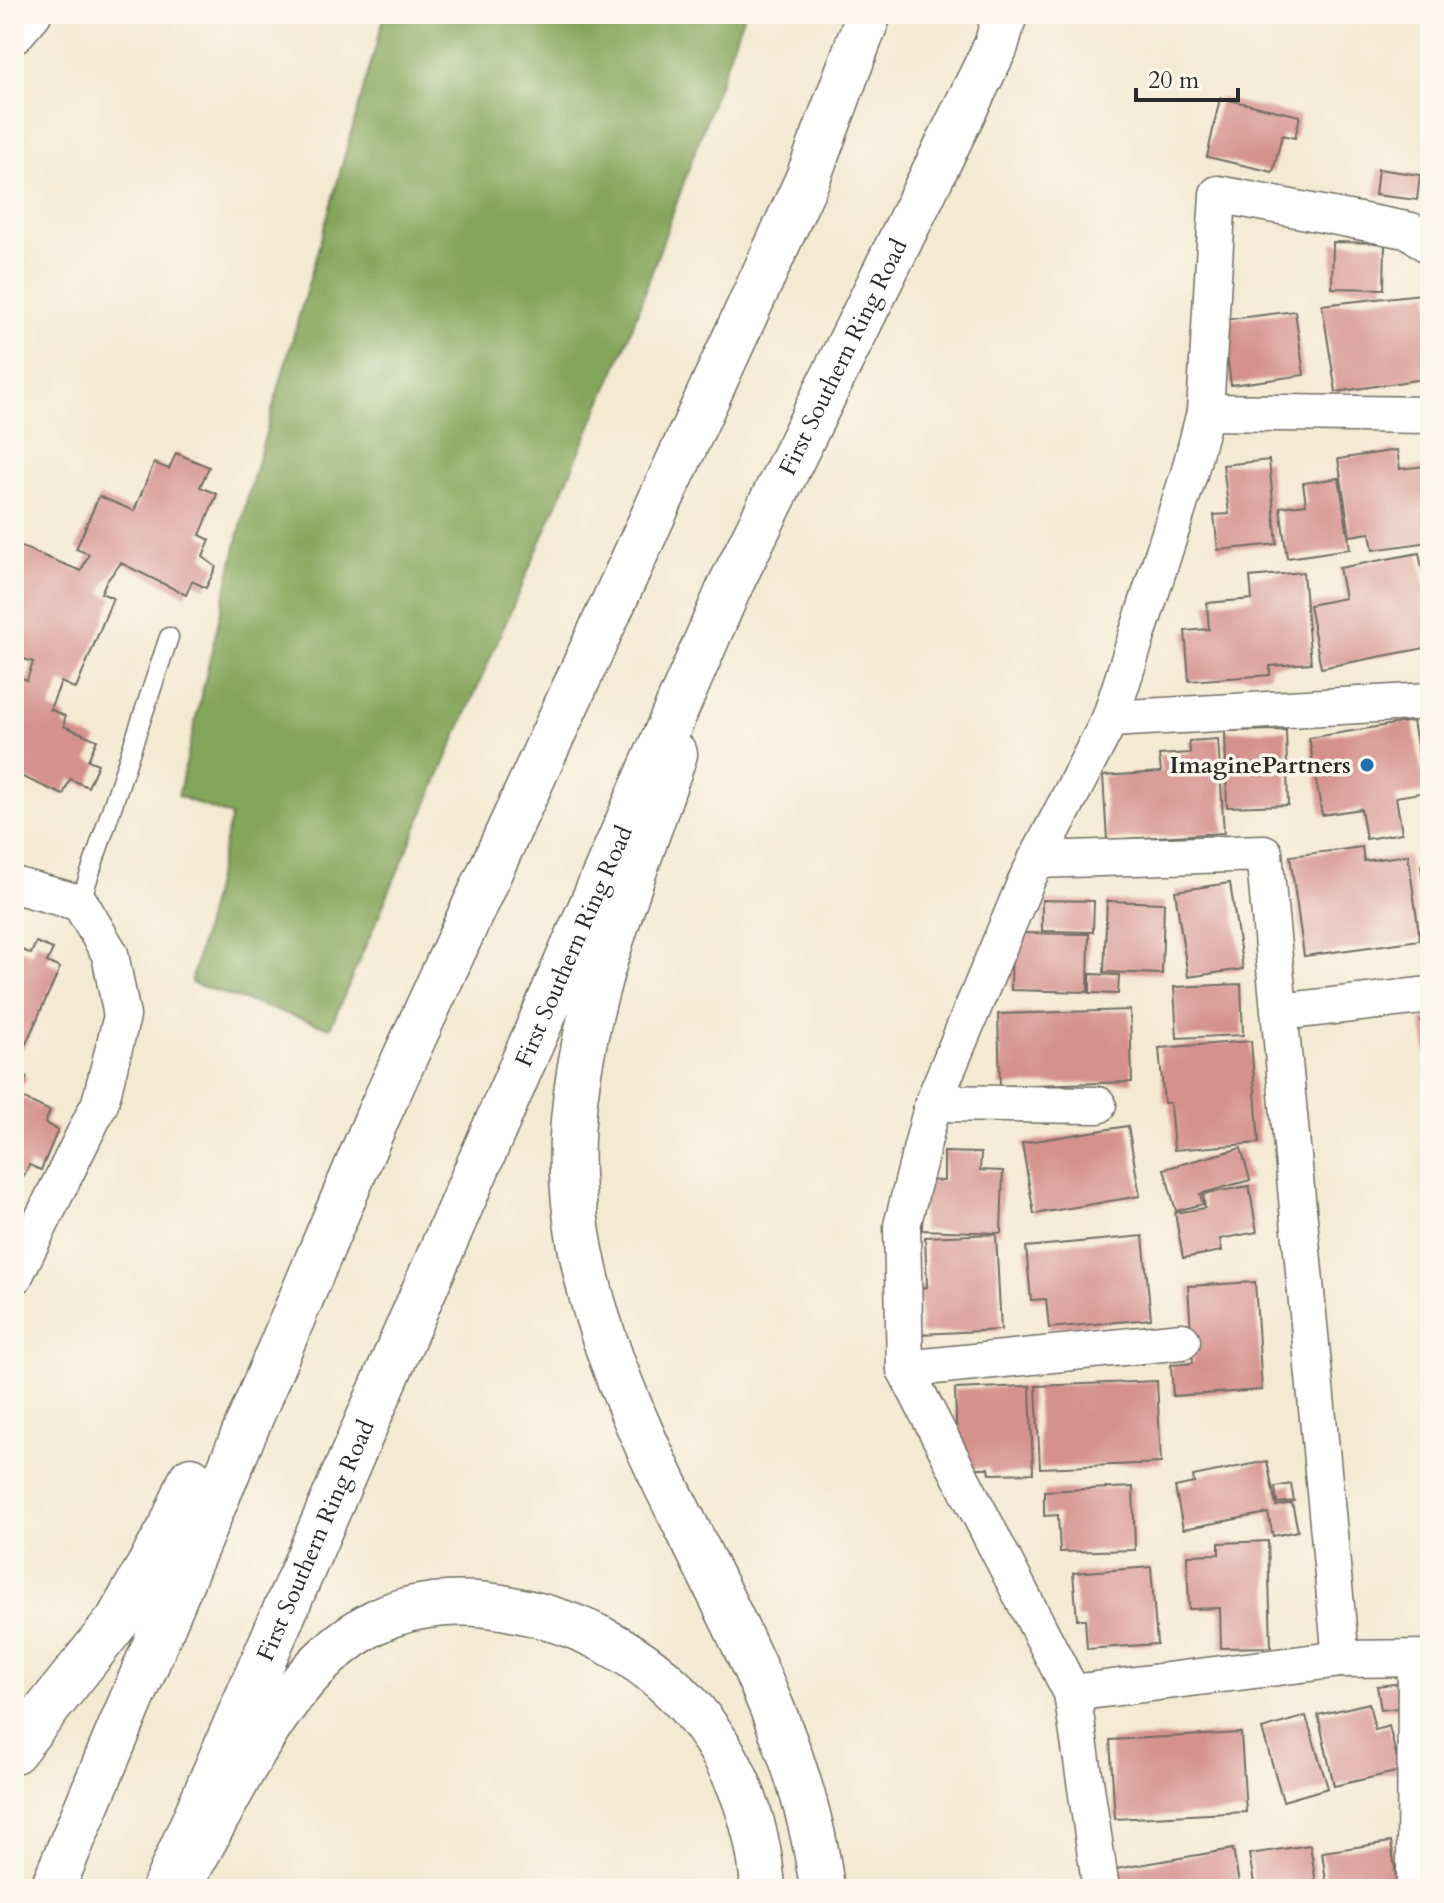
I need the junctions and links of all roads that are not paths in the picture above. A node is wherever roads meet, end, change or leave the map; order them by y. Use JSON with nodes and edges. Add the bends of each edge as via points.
{"nodes":[{"id":1,"x":33,"y":14,"type":"edge"},
{"id":2,"x":869,"y":14,"type":"edge"},
{"id":3,"x":1004,"y":25,"type":"edge"},
{"id":4,"x":14,"y":36,"type":"edge"},
{"id":5,"x":1430,"y":246,"type":"edge"},
{"id":6,"x":1205,"y":412,"type":"junction"},
{"id":7,"x":1430,"y":415,"type":"edge"},
{"id":8,"x":730,"y":586,"type":"junction"},
{"id":9,"x":169,"y":637,"type":"dead end"},
{"id":10,"x":1430,"y":701,"type":"edge"},
{"id":11,"x":1110,"y":719,"type":"junction"},
{"id":12,"x":1036,"y":860,"type":"junction"},
{"id":13,"x":14,"y":885,"type":"edge"},
{"id":14,"x":80,"y":903,"type":"junction"},
{"id":15,"x":1430,"y":995,"type":"edge"},
{"id":16,"x":1280,"y":1012,"type":"junction"},
{"id":17,"x":933,"y":1103,"type":"junction"},
{"id":18,"x":1098,"y":1105,"type":"dead end"},
{"id":19,"x":378,"y":1116,"type":"junction"},
{"id":20,"x":14,"y":1277,"type":"edge"},
{"id":21,"x":1182,"y":1341,"type":"dead end"},
{"id":22,"x":905,"y":1369,"type":"junction"},
{"id":23,"x":1341,"y":1659,"type":"junction"},
{"id":24,"x":1423,"y":1659,"type":"edge"},
{"id":25,"x":1072,"y":1693,"type":"junction"},
{"id":26,"x":14,"y":1751,"type":"edge"},
{"id":27,"x":52,"y":1889,"type":"edge"},
{"id":28,"x":164,"y":1889,"type":"edge"},
{"id":29,"x":173,"y":1889,"type":"edge"},
{"id":30,"x":763,"y":1889,"type":"edge"},
{"id":31,"x":822,"y":1889,"type":"edge"},
{"id":32,"x":1101,"y":1889,"type":"edge"},
{"id":33,"x":1415,"y":1889,"type":"edge"}],
"edges":[{"from":1,"to":4,"type":"street"},
{"from":2,"to":19,"type":"highway","via":[[808,178]]},
{"from":3,"to":8,"type":"highway","name":"First Southern Ring Road"},
{"from":5,"to":6,"type":"street","via":[[1411,231],[1218,194]]},
{"from":6,"to":7,"type":"street"},
{"from":6,"to":11,"type":"street"},
{"from":8,"to":28,"type":"highway","name":"First Southern Ring Road"},
{"from":8,"to":31,"type":"highway","via":[[587,1029],[573,1121],[573,1197],[610,1358],[648,1451],[762,1680],[805,1797]]},
{"from":9,"to":14,"type":"lane"},
{"from":10,"to":11,"type":"street"},
{"from":11,"to":12,"type":"street"},
{"from":12,"to":16,"type":"street","via":[[1264,853]]},
{"from":12,"to":17,"type":"street"},
{"from":13,"to":14,"type":"street"},
{"from":14,"to":20,"type":"street","via":[[110,954],[122,1016],[100,1103]]},
{"from":15,"to":16,"type":"street"},
{"from":16,"to":23,"type":"street"},
{"from":17,"to":18,"type":"street"},
{"from":17,"to":22,"type":"street","via":[[902,1226]]},
{"from":19,"to":26,"type":"highway","via":[[305,1220],[144,1578],[118,1620]]},
{"from":19,"to":27,"type":"highway"},
{"from":21,"to":22,"type":"street"},
{"from":22,"to":25,"type":"street"},
{"from":23,"to":24,"type":"street"},
{"from":23,"to":25,"type":"street"},
{"from":24,"to":33,"type":"street"},
{"from":25,"to":32,"type":"street"},
{"from":29,"to":30,"type":"highway","via":[[268,1729],[312,1671],[330,1652],[377,1621],[438,1604],[492,1605],[551,1616],[614,1643],[672,1685],[730,1768],[746,1805]]}]}
